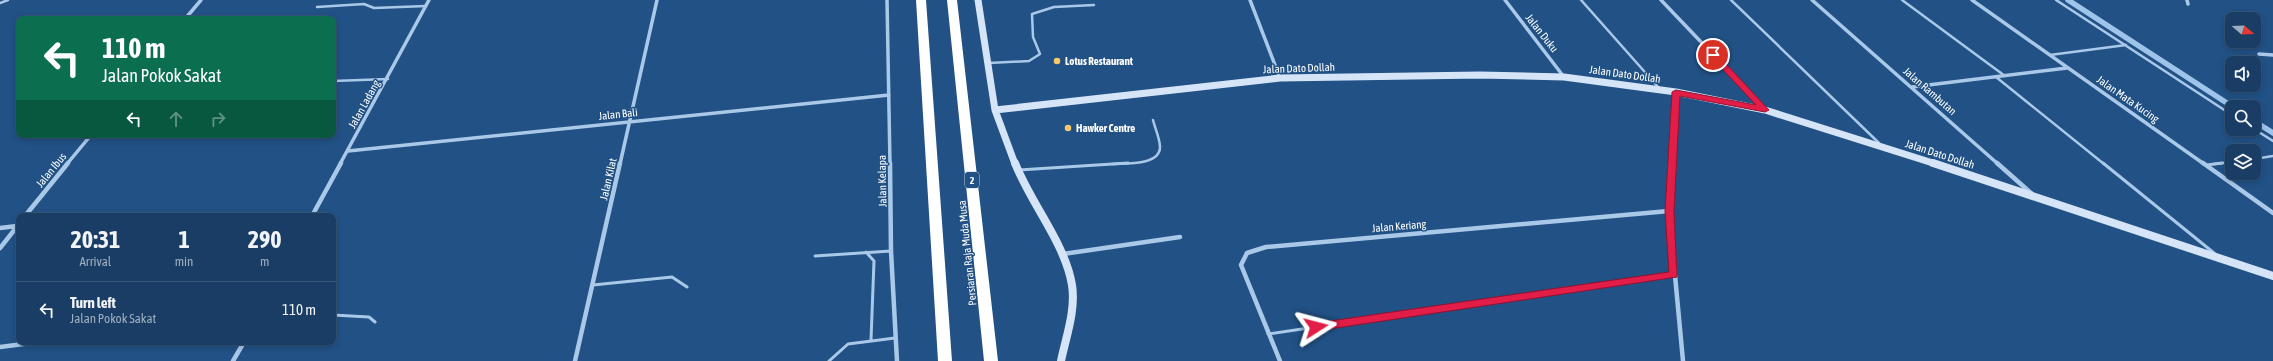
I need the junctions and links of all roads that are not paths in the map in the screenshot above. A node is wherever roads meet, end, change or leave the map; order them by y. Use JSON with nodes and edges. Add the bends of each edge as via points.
{"nodes":[{"id":1,"x":8,"y":0,"type":"edge"},
{"id":2,"x":201,"y":0,"type":"edge"},
{"id":3,"x":429,"y":0,"type":"edge"},
{"id":4,"x":657,"y":0,"type":"edge"},
{"id":5,"x":887,"y":0,"type":"edge"},
{"id":6,"x":920,"y":0,"type":"edge"},
{"id":7,"x":952,"y":0,"type":"edge"},
{"id":8,"x":978,"y":0,"type":"edge"},
{"id":9,"x":1250,"y":0,"type":"edge"},
{"id":10,"x":1505,"y":0,"type":"edge"},
{"id":11,"x":1581,"y":0,"type":"edge"},
{"id":12,"x":1661,"y":0,"type":"edge"},
{"id":13,"x":1731,"y":0,"type":"edge"},
{"id":14,"x":1812,"y":0,"type":"edge"},
{"id":15,"x":1902,"y":0,"type":"edge"},
{"id":16,"x":1972,"y":0,"type":"edge"},
{"id":17,"x":2056,"y":0,"type":"edge"},
{"id":18,"x":0,"y":2,"type":"edge"},
{"id":19,"x":1094,"y":5,"type":"dead end"},
{"id":20,"x":426,"y":6,"type":"junction"},
{"id":21,"x":317,"y":7,"type":"dead end"},
{"id":22,"x":188,"y":16,"type":"edge"},
{"id":23,"x":2126,"y":45,"type":"junction"},
{"id":24,"x":2259,"y":54,"type":"dead end"},
{"id":25,"x":2050,"y":55,"type":"junction"},
{"id":26,"x":2273,"y":55,"type":"edge"},
{"id":27,"x":987,"y":63,"type":"junction"},
{"id":28,"x":2067,"y":68,"type":"junction"},
{"id":29,"x":2005,"y":76,"type":"junction"},
{"id":30,"x":1564,"y":77,"type":"junction"},
{"id":31,"x":1996,"y":77,"type":"junction"},
{"id":32,"x":1280,"y":78,"type":"junction"},
{"id":33,"x":388,"y":79,"type":"junction"},
{"id":34,"x":336,"y":81,"type":"edge"},
{"id":35,"x":1912,"y":87,"type":"junction"},
{"id":36,"x":1661,"y":90,"type":"junction"},
{"id":37,"x":1676,"y":92,"type":"junction"},
{"id":38,"x":889,"y":95,"type":"junction"},
{"id":39,"x":995,"y":110,"type":"junction"},
{"id":40,"x":1765,"y":110,"type":"junction"},
{"id":41,"x":2225,"y":110,"type":"edge"},
{"id":42,"x":1152,"y":120,"type":"dead end"},
{"id":43,"x":630,"y":122,"type":"junction"},
{"id":44,"x":2261,"y":133,"type":"edge"},
{"id":45,"x":89,"y":138,"type":"edge"},
{"id":46,"x":2273,"y":141,"type":"edge"},
{"id":47,"x":1881,"y":146,"type":"junction"},
{"id":48,"x":348,"y":151,"type":"junction"},
{"id":49,"x":2273,"y":156,"type":"edge"},
{"id":50,"x":2261,"y":157,"type":"edge"},
{"id":51,"x":2225,"y":163,"type":"edge"},
{"id":52,"x":2207,"y":165,"type":"junction"},
{"id":53,"x":1017,"y":170,"type":"junction"},
{"id":54,"x":2036,"y":197,"type":"junction"},
{"id":55,"x":1669,"y":211,"type":"junction"},
{"id":56,"x":27,"y":213,"type":"edge"},
{"id":57,"x":314,"y":213,"type":"edge"},
{"id":58,"x":2273,"y":213,"type":"edge"},
{"id":59,"x":16,"y":225,"type":"edge"},
{"id":60,"x":0,"y":228,"type":"edge"},
{"id":61,"x":16,"y":228,"type":"edge"},
{"id":62,"x":1180,"y":237,"type":"dead end"},
{"id":63,"x":0,"y":248,"type":"edge"},
{"id":64,"x":892,"y":251,"type":"junction"},
{"id":65,"x":866,"y":252,"type":"junction"},
{"id":66,"x":1063,"y":254,"type":"junction"},
{"id":67,"x":815,"y":256,"type":"dead end"},
{"id":68,"x":2223,"y":261,"type":"junction"},
{"id":69,"x":1674,"y":274,"type":"junction"},
{"id":70,"x":2273,"y":276,"type":"edge"},
{"id":71,"x":593,"y":286,"type":"junction"},
{"id":72,"x":687,"y":287,"type":"dead end"},
{"id":73,"x":336,"y":315,"type":"edge"},
{"id":74,"x":375,"y":322,"type":"dead end"},
{"id":75,"x":1268,"y":334,"type":"junction"},
{"id":76,"x":895,"y":338,"type":"junction"},
{"id":77,"x":871,"y":340,"type":"junction"},
{"id":78,"x":16,"y":345,"type":"edge"},
{"id":79,"x":242,"y":345,"type":"edge"},
{"id":80,"x":0,"y":347,"type":"edge"},
{"id":81,"x":233,"y":361,"type":"edge"},
{"id":82,"x":575,"y":361,"type":"edge"},
{"id":83,"x":829,"y":361,"type":"edge"},
{"id":84,"x":897,"y":361,"type":"edge"},
{"id":85,"x":946,"y":361,"type":"edge"},
{"id":86,"x":991,"y":361,"type":"edge"},
{"id":87,"x":1061,"y":361,"type":"edge"},
{"id":88,"x":1280,"y":361,"type":"edge"},
{"id":89,"x":1683,"y":361,"type":"edge"}],
"edges":[{"from":1,"to":18,"type":"lane"},
{"from":2,"to":22,"type":"street"},
{"from":3,"to":20,"type":"street","name":"Jalan Ladang"},
{"from":4,"to":43,"type":"street","name":"Jalan Kilat"},
{"from":5,"to":38,"type":"street","name":"Jalan Kelapa"},
{"from":6,"to":85,"type":"highway"},
{"from":7,"to":86,"type":"highway","name":"Persiaran Raja Muda Musa","number":"2"},
{"from":8,"to":27,"type":"street"},
{"from":9,"to":32,"type":"street"},
{"from":10,"to":30,"type":"street","name":"Jalan Duku"},
{"from":11,"to":36,"type":"lane"},
{"from":12,"to":40,"type":"street"},
{"from":13,"to":47,"type":"lane"},
{"from":14,"to":35,"type":"street","name":"Jalan Rambutan"},
{"from":15,"to":29,"type":"lane"},
{"from":16,"to":25,"type":"street","name":"Jalan Mata Kucing"},
{"from":17,"to":23,"type":"lane"},
{"from":19,"to":27,"type":"lane","via":[[1041,9],[1032,14],[1033,37],[1040,54],[1036,58],[1029,61]]},
{"from":20,"to":21,"type":"lane","via":[[374,8],[364,4]]},
{"from":20,"to":33,"type":"street","name":"Jalan Ladang"},
{"from":23,"to":25,"type":"lane"},
{"from":23,"to":41,"type":"lane"},
{"from":24,"to":26,"type":"street"},
{"from":25,"to":28,"type":"street","name":"Jalan Mata Kucing"},
{"from":27,"to":39,"type":"street"},
{"from":28,"to":29,"type":"street"},
{"from":28,"to":52,"type":"street","name":"Jalan Mata Kucing"},
{"from":29,"to":31,"type":"street"},
{"from":30,"to":32,"type":"street","name":"Jalan Dato Dollah","via":[[1480,75]]},
{"from":30,"to":36,"type":"street","name":"Jalan Dato Dollah"},
{"from":31,"to":35,"type":"street"},
{"from":31,"to":68,"type":"lane"},
{"from":32,"to":39,"type":"street","name":"Jalan Dato Dollah"},
{"from":33,"to":34,"type":"lane"},
{"from":33,"to":48,"type":"street","name":"Jalan Ladang"},
{"from":35,"to":54,"type":"street","name":"Jalan Rambutan"},
{"from":36,"to":37,"type":"street","name":"Jalan Dato Dollah"},
{"from":37,"to":40,"type":"street","name":"Jalan Dato Dollah"},
{"from":37,"to":55,"type":"street"},
{"from":38,"to":43,"type":"street","name":"Jalan Bali"},
{"from":38,"to":64,"type":"street","name":"Jalan Kelapa"},
{"from":39,"to":53,"type":"street"},
{"from":40,"to":47,"type":"street","name":"Jalan Dato Dollah"},
{"from":42,"to":53,"type":"lane","via":[[1160,148],[1157,156],[1147,162]]},
{"from":43,"to":48,"type":"street","name":"Jalan Bali"},
{"from":43,"to":71,"type":"street","name":"Jalan Kilat"},
{"from":44,"to":46,"type":"lane"},
{"from":45,"to":56,"type":"street","name":"Jalan Ibus"},
{"from":47,"to":54,"type":"street","name":"Jalan Dato Dollah"},
{"from":48,"to":57,"type":"street","name":"Jalan Ladang"},
{"from":49,"to":50,"type":"lane"},
{"from":51,"to":52,"type":"lane"},
{"from":52,"to":58,"type":"street","name":"Jalan Mata Kucing"},
{"from":53,"to":66,"type":"street","via":[[1024,187]]},
{"from":54,"to":68,"type":"street","name":"Jalan Dato Dollah"},
{"from":55,"to":69,"type":"street"},
{"from":55,"to":75,"type":"street","name":"Jalan Keriang","via":[[1266,247],[1247,253],[1241,265]]},
{"from":59,"to":60,"type":"street"},
{"from":61,"to":63,"type":"street"},
{"from":62,"to":66,"type":"street"},
{"from":64,"to":65,"type":"lane"},
{"from":64,"to":76,"type":"street","name":"Jalan Kelapa"},
{"from":65,"to":67,"type":"lane"},
{"from":65,"to":77,"type":"lane","via":[[874,261]]},
{"from":66,"to":87,"type":"street","via":[[1072,286],[1071,314]]},
{"from":68,"to":70,"type":"street","name":"Jalan Dato Dollah"},
{"from":69,"to":75,"type":"lane"},
{"from":69,"to":89,"type":"street"},
{"from":71,"to":72,"type":"lane","via":[[672,277]]},
{"from":71,"to":82,"type":"street","name":"Jalan Kilat"},
{"from":73,"to":74,"type":"lane","via":[[369,317]]},
{"from":75,"to":88,"type":"street","name":"Jalan Keriang"},
{"from":76,"to":77,"type":"lane"},
{"from":76,"to":84,"type":"street","name":"Jalan Kelapa"},
{"from":77,"to":83,"type":"lane","via":[[848,344]]},
{"from":78,"to":80,"type":"street"},
{"from":79,"to":81,"type":"street"}]}
